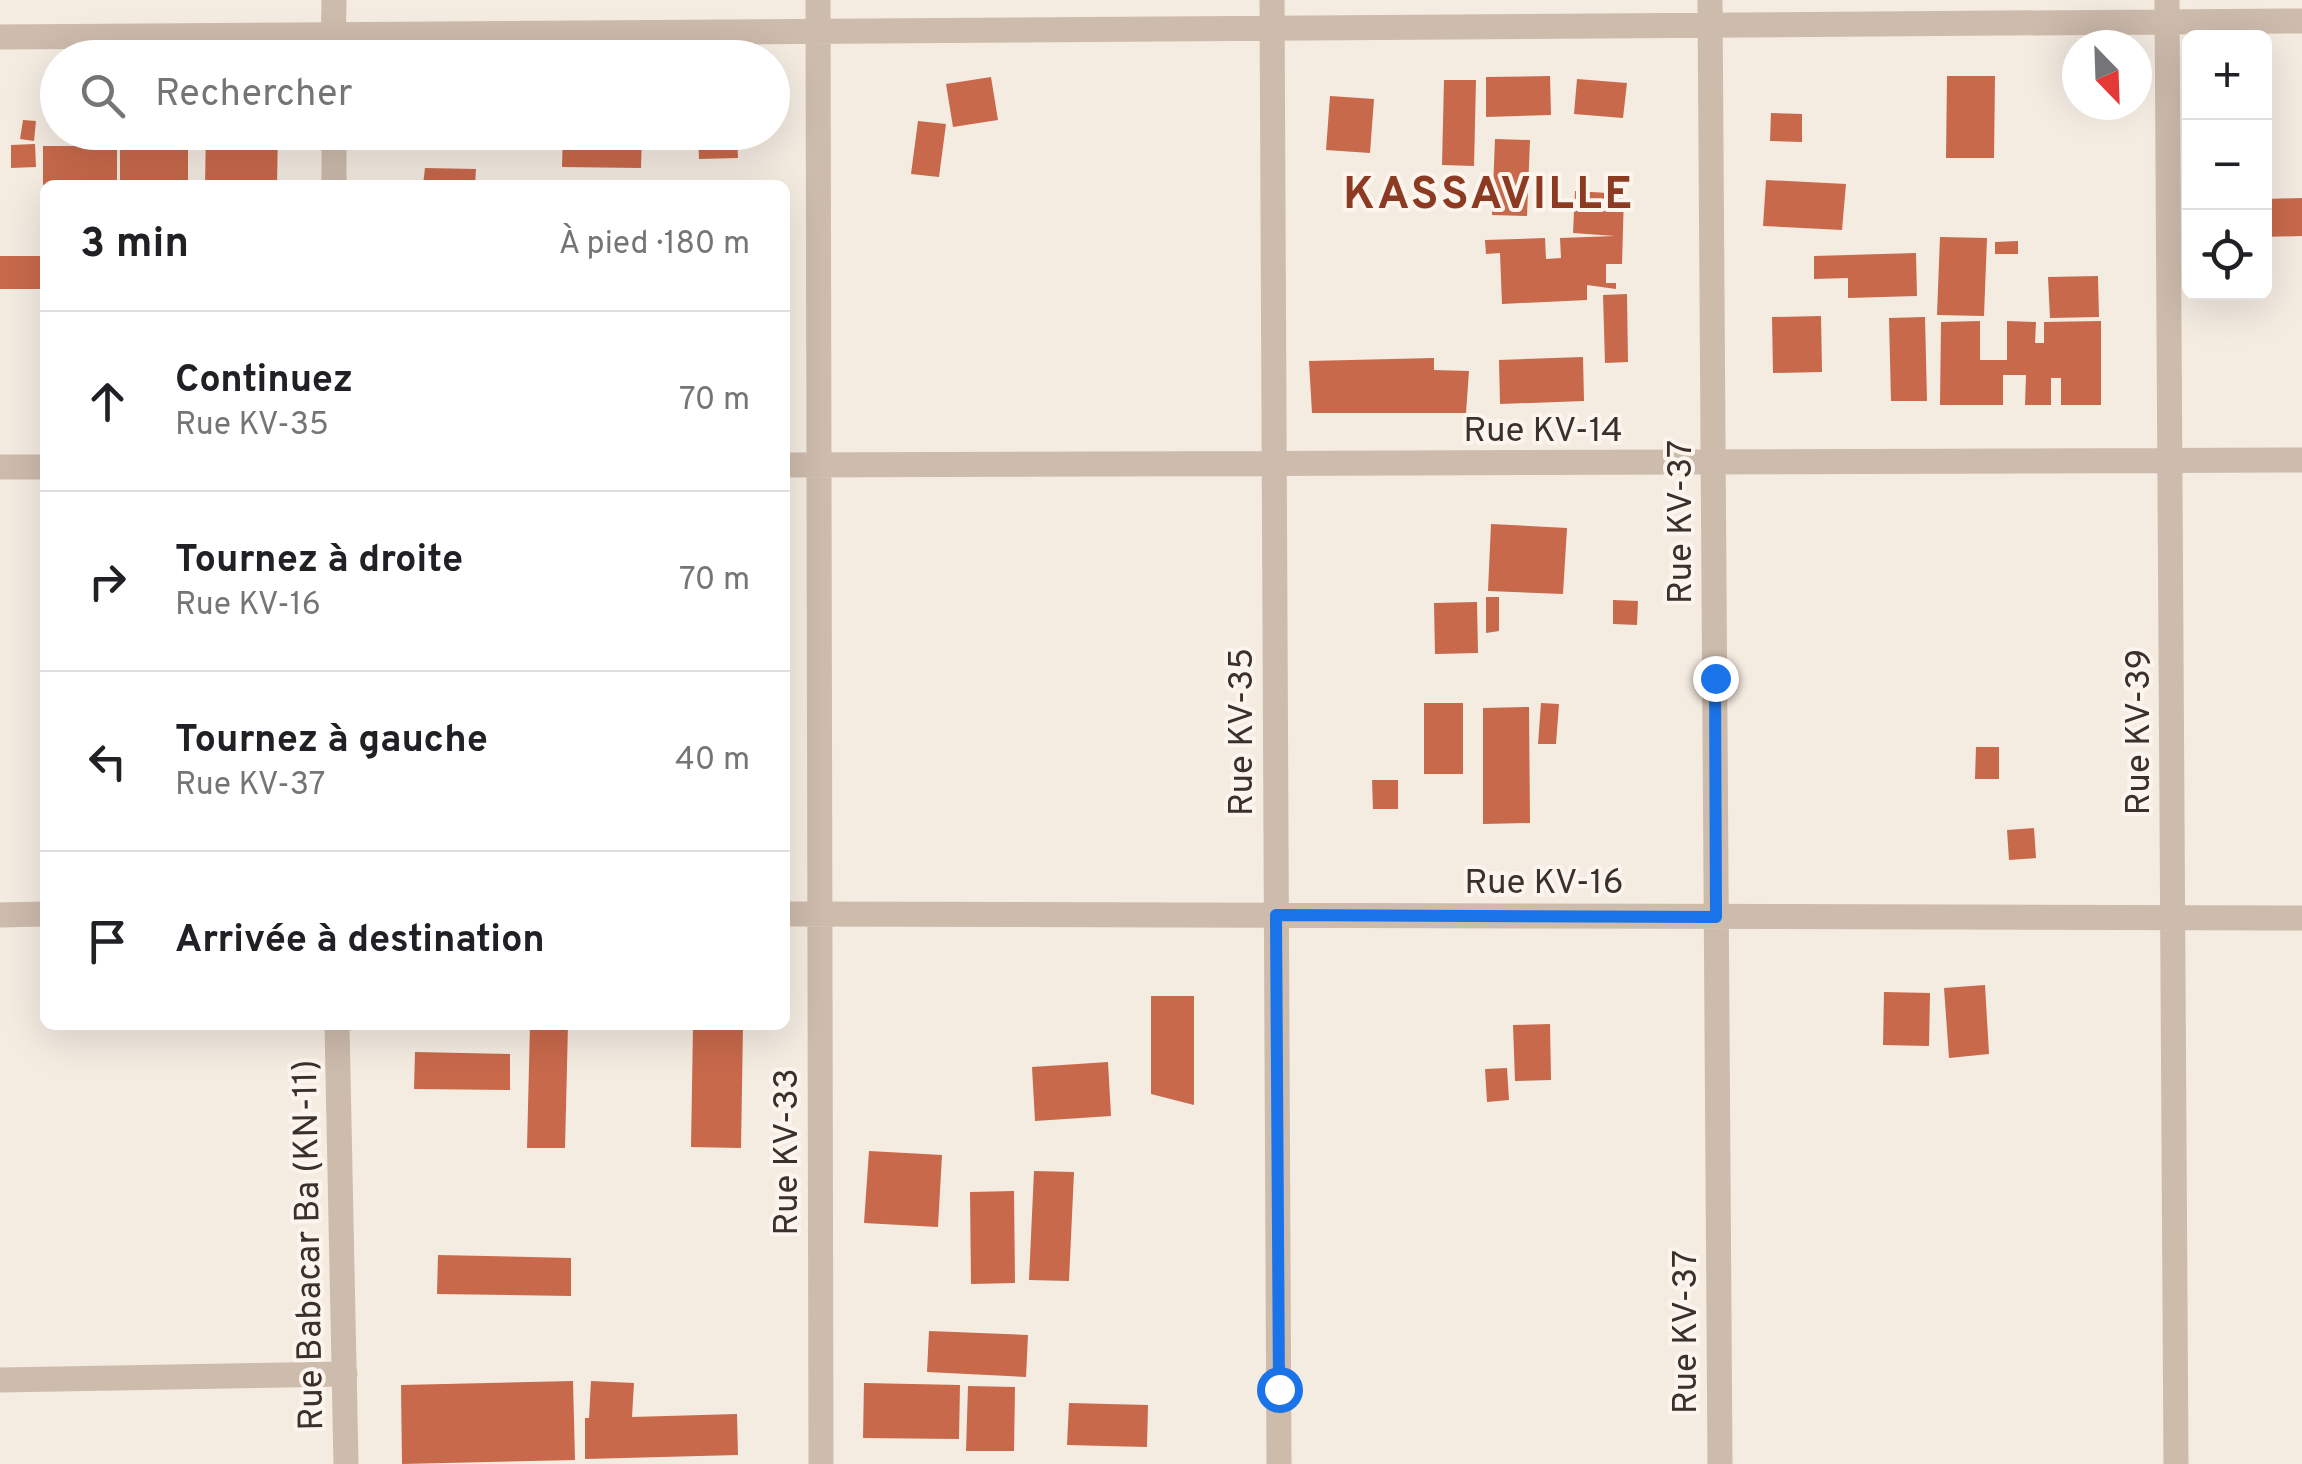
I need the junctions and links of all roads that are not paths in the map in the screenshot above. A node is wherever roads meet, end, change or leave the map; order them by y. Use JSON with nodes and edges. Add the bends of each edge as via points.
{"nodes":[{"id":1,"x":334,"y":0,"type":"edge"},
{"id":2,"x":818,"y":0,"type":"edge"},
{"id":3,"x":1272,"y":0,"type":"edge"},
{"id":4,"x":1710,"y":0,"type":"edge"},
{"id":5,"x":2167,"y":11,"type":"edge"},
{"id":6,"x":2302,"y":22,"type":"edge"},
{"id":7,"x":1710,"y":26,"type":"junction"},
{"id":8,"x":1272,"y":28,"type":"junction"},
{"id":9,"x":818,"y":32,"type":"junction"},
{"id":10,"x":0,"y":38,"type":"edge"},
{"id":11,"x":83,"y":40,"type":"edge"},
{"id":12,"x":333,"y":40,"type":"edge"},
{"id":13,"x":541,"y":40,"type":"edge"},
{"id":14,"x":334,"y":150,"type":"edge"},
{"id":15,"x":334,"y":180,"type":"edge"},
{"id":16,"x":2170,"y":460,"type":"junction"},
{"id":17,"x":2302,"y":460,"type":"edge"},
{"id":18,"x":1274,"y":464,"type":"junction"},
{"id":19,"x":1713,"y":464,"type":"junction"},
{"id":20,"x":790,"y":465,"type":"edge"},
{"id":21,"x":818,"y":465,"type":"junction"},
{"id":22,"x":0,"y":467,"type":"edge"},
{"id":23,"x":40,"y":467,"type":"edge"},
{"id":24,"x":40,"y":914,"type":"edge"},
{"id":25,"x":790,"y":914,"type":"edge"},
{"id":26,"x":820,"y":914,"type":"junction"},
{"id":27,"x":0,"y":915,"type":"edge"},
{"id":28,"x":1276,"y":915,"type":"junction"},
{"id":29,"x":1716,"y":917,"type":"junction"},
{"id":30,"x":2173,"y":917,"type":"junction"},
{"id":31,"x":2302,"y":918,"type":"edge"},
{"id":32,"x":337,"y":1030,"type":"edge"},
{"id":33,"x":346,"y":1374,"type":"junction"},
{"id":34,"x":0,"y":1380,"type":"edge"},
{"id":35,"x":346,"y":1464,"type":"edge"},
{"id":36,"x":821,"y":1464,"type":"edge"},
{"id":37,"x":1279,"y":1464,"type":"edge"},
{"id":38,"x":1720,"y":1464,"type":"edge"},
{"id":39,"x":2176,"y":1464,"type":"edge"}],
"edges":[{"from":1,"to":12,"type":"street"},
{"from":2,"to":9,"type":"street","name":"Rue KV-33"},
{"from":3,"to":8,"type":"street","name":"Rue KV-35"},
{"from":4,"to":7,"type":"street","name":"Rue KV-37"},
{"from":5,"to":6,"type":"street"},
{"from":5,"to":7,"type":"street"},
{"from":5,"to":16,"type":"street","name":"Rue KV-39"},
{"from":7,"to":8,"type":"street"},
{"from":7,"to":19,"type":"street","name":"Rue KV-37"},
{"from":8,"to":9,"type":"street"},
{"from":8,"to":18,"type":"street","name":"Rue KV-35"},
{"from":9,"to":13,"type":"street"},
{"from":9,"to":21,"type":"street","name":"Rue KV-33"},
{"from":10,"to":11,"type":"street"},
{"from":14,"to":15,"type":"street"},
{"from":16,"to":17,"type":"street","name":"Rue KV-14"},
{"from":16,"to":19,"type":"street","name":"Rue KV-14"},
{"from":16,"to":30,"type":"street","name":"Rue KV-39"},
{"from":18,"to":19,"type":"street","name":"Rue KV-14"},
{"from":18,"to":21,"type":"street","name":"Rue KV-14"},
{"from":18,"to":28,"type":"street","name":"Rue KV-35"},
{"from":19,"to":29,"type":"street","name":"Rue KV-37"},
{"from":20,"to":21,"type":"street","name":"Rue KV-14"},
{"from":21,"to":26,"type":"street","name":"Rue KV-33"},
{"from":22,"to":23,"type":"street"},
{"from":24,"to":27,"type":"street"},
{"from":25,"to":26,"type":"street","name":"Rue KV-16"},
{"from":26,"to":28,"type":"street","name":"Rue KV-16"},
{"from":26,"to":36,"type":"street","name":"Rue KV-33"},
{"from":28,"to":29,"type":"street","name":"Rue KV-16"},
{"from":28,"to":37,"type":"street","name":"Rue KV-35"},
{"from":29,"to":30,"type":"street","name":"Rue KV-16"},
{"from":29,"to":38,"type":"street","name":"Rue KV-37"},
{"from":30,"to":31,"type":"street","name":"Rue KV-16"},
{"from":30,"to":39,"type":"street","name":"Rue KV-39"},
{"from":32,"to":33,"type":"street","name":"Rue Babacar Ba (KN-11)"},
{"from":33,"to":34,"type":"street"},
{"from":33,"to":35,"type":"street","name":"Rue Babacar Ba (KN-11)"}]}
